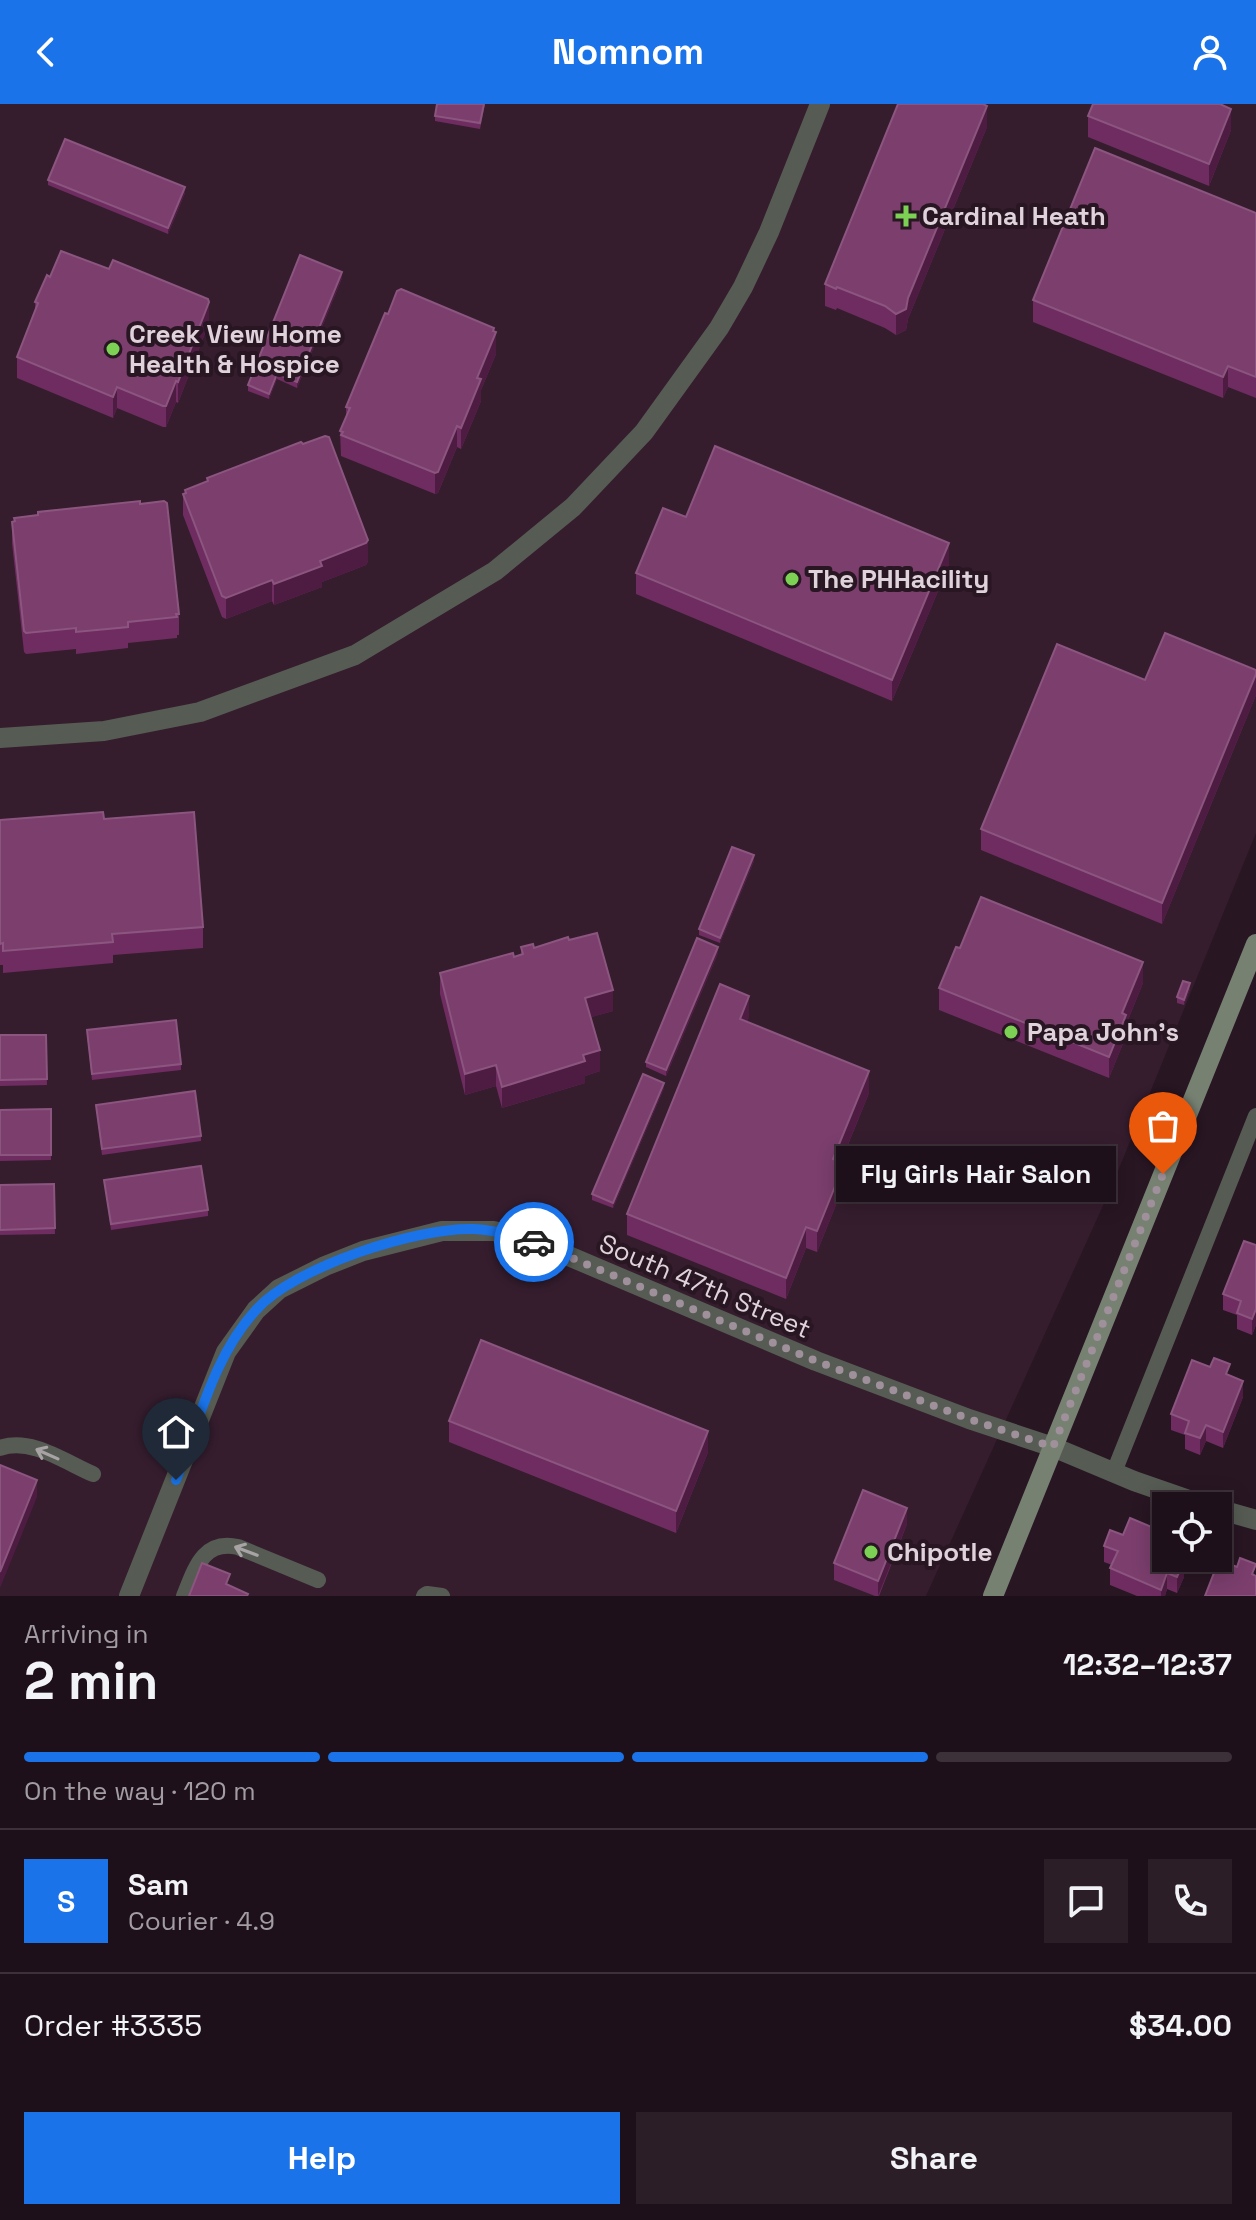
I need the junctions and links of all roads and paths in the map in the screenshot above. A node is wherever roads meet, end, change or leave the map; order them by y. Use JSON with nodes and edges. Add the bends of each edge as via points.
{"nodes":[{"id":1,"x":820,"y":104,"type":"edge"},
{"id":2,"x":0,"y":738,"type":"edge"},
{"id":3,"x":1256,"y":944,"type":"edge"},
{"id":4,"x":1256,"y":1116,"type":"edge"},
{"id":5,"x":1053,"y":1447,"type":"junction"},
{"id":6,"x":0,"y":1448,"type":"edge"},
{"id":7,"x":1114,"y":1472,"type":"junction"},
{"id":8,"x":93,"y":1474,"type":"dead end"},
{"id":9,"x":1168,"y":1492,"type":"edge"},
{"id":10,"x":1232,"y":1513,"type":"edge"},
{"id":11,"x":1256,"y":1520,"type":"edge"},
{"id":12,"x":318,"y":1580,"type":"dead end"},
{"id":13,"x":129,"y":1596,"type":"edge"},
{"id":14,"x":184,"y":1596,"type":"edge"},
{"id":15,"x":424,"y":1596,"type":"edge"},
{"id":16,"x":442,"y":1596,"type":"edge"},
{"id":17,"x":993,"y":1596,"type":"edge"}],
"edges":[{"from":1,"to":2,"type":"street","via":[[769,232],[719,328],[644,432],[573,507],[495,571],[355,655],[200,712],[104,731]]},
{"from":3,"to":5,"type":"main road"},
{"from":4,"to":7,"type":"lane"},
{"from":5,"to":7,"type":"street","name":"South 47th Street"},
{"from":5,"to":13,"type":"street","name":"South 47th Street","via":[[816,1361],[545,1246],[494,1231],[442,1231],[325,1266],[279,1289],[256,1310],[226,1352]]},
{"from":5,"to":17,"type":"main road"},
{"from":8,"to":6,"type":"lane","one_way":true,"via":[[26,1445]]},
{"from":7,"to":9,"type":"street","name":"South 47th Street"},
{"from":10,"to":11,"type":"street"},
{"from":12,"to":14,"type":"lane","one_way":true,"via":[[238,1547],[215,1546],[196,1566]]},
{"from":15,"to":16,"type":"lane"}]}
